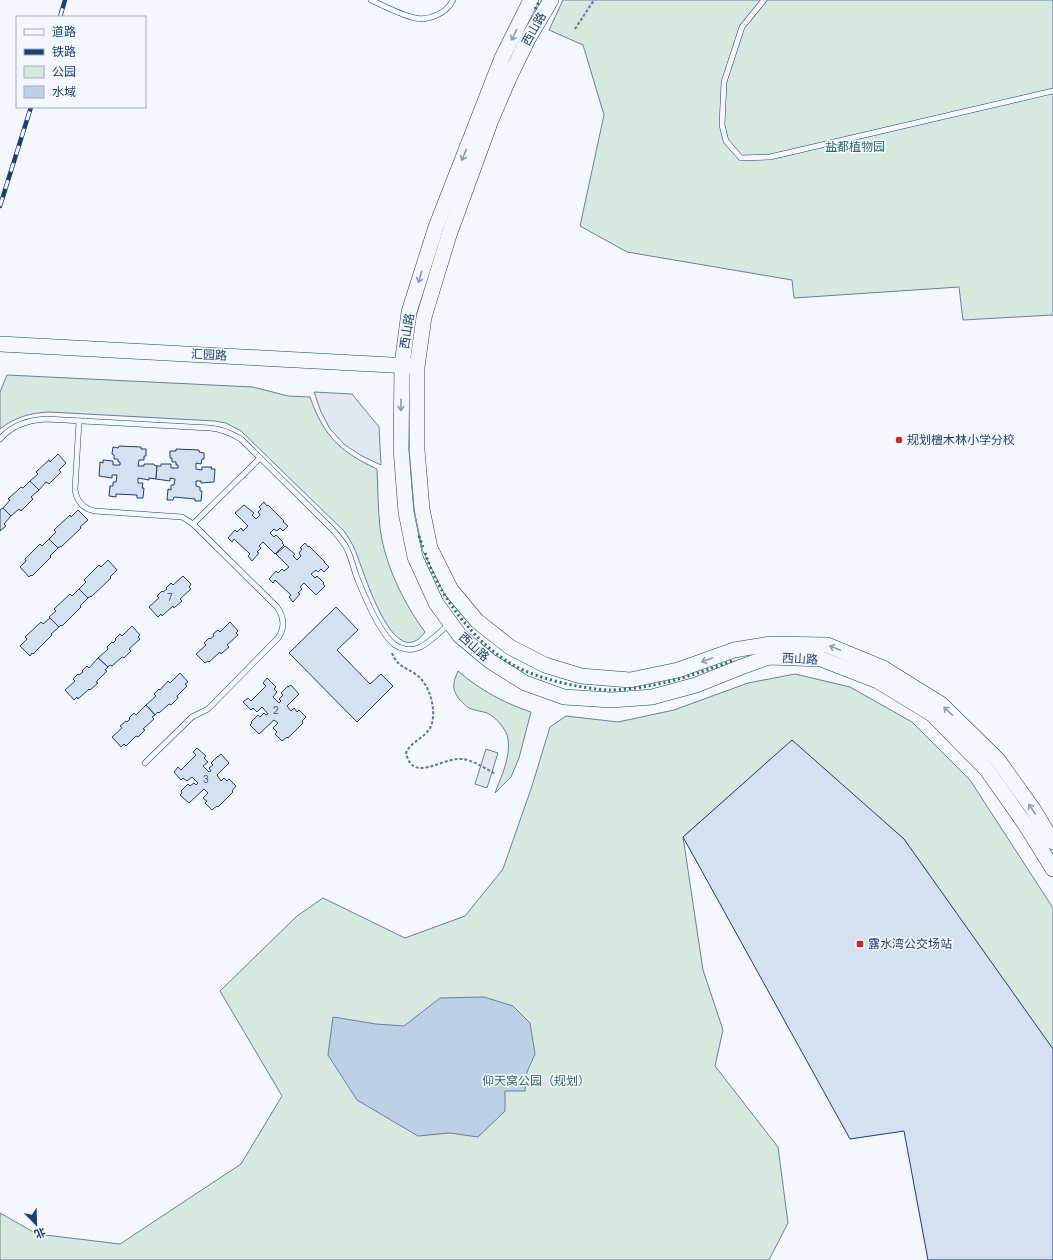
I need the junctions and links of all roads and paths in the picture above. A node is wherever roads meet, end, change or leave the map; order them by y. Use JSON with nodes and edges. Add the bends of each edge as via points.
{"nodes":[{"id":1,"x":371,"y":0,"type":"edge"},
{"id":2,"x":453,"y":0,"type":"edge"},
{"id":3,"x":531,"y":0,"type":"edge"},
{"id":4,"x":551,"y":0,"type":"edge"},
{"id":5,"x":594,"y":0,"type":"edge"},
{"id":6,"x":764,"y":0,"type":"edge"},
{"id":7,"x":574,"y":29,"type":"dead end"},
{"id":8,"x":1053,"y":91,"type":"edge"},
{"id":9,"x":0,"y":344,"type":"edge"},
{"id":10,"x":402,"y":365,"type":"junction"},
{"id":11,"x":417,"y":367,"type":"junction"},
{"id":12,"x":79,"y":421,"type":"junction"},
{"id":13,"x":0,"y":439,"type":"edge"},
{"id":14,"x":260,"y":458,"type":"junction"},
{"id":15,"x":192,"y":524,"type":"junction"},
{"id":16,"x":450,"y":623,"type":"junction"},
{"id":17,"x":393,"y":644,"type":"junction"},
{"id":18,"x":145,"y":763,"type":"dead end"},
{"id":19,"x":496,"y":774,"type":"dead end"},
{"id":20,"x":1053,"y":842,"type":"edge"},
{"id":21,"x":1053,"y":870,"type":"edge"}],
"edges":[{"from":1,"to":2,"type":"lane","via":[[422,19],[441,13]]},
{"from":3,"to":10,"type":"main road","name":"西山路","one_way":true,"via":[[502,58],[436,227],[409,312]]},
{"from":4,"to":11,"type":"main road","name":"西山路","via":[[528,39],[491,120],[452,227],[424,317]]},
{"from":5,"to":7,"type":"path"},
{"from":6,"to":8,"type":"lane","via":[[742,26],[724,82],[722,125],[726,141],[741,158],[770,157]]},
{"from":9,"to":10,"type":"main road","name":"汇园路"},
{"from":10,"to":11,"type":"main road","name":"汇园路"},
{"from":10,"to":16,"type":"main road","name":"西山路","one_way":true,"via":[[401,449],[407,519],[415,557],[436,603]]},
{"from":20,"to":11,"type":"main road","name":"西山路","one_way":true,"via":[[998,760],[941,704],[884,668],[827,645],[770,644],[734,650],[678,670],[630,680],[581,676],[545,665],[510,647],[477,621],[451,590],[430,548],[422,509],[417,450]]},
{"from":12,"to":13,"type":"lane","via":[[32,420],[15,426]]},
{"from":12,"to":14,"type":"lane","via":[[220,429],[242,439]]},
{"from":12,"to":15,"type":"lane","via":[[75,490],[84,507],[95,511],[182,516]]},
{"from":14,"to":15,"type":"lane"},
{"from":14,"to":17,"type":"lane","via":[[332,529],[347,548],[371,610]]},
{"from":15,"to":18,"type":"lane","via":[[277,607],[283,624],[278,638],[208,708],[192,717]]},
{"from":16,"to":17,"type":"lane","via":[[417,648],[408,650]]},
{"from":16,"to":21,"type":"main road","name":"西山路","via":[[460,636],[490,661],[525,683],[564,696],[612,700],[652,697],[696,685],[768,658],[821,659],[878,681],[932,714],[987,770]]},
{"from":17,"to":19,"type":"path","via":[[394,658],[422,680],[432,702],[431,727],[424,736],[408,747],[406,753],[409,762],[413,767],[422,768],[461,759]]}]}
